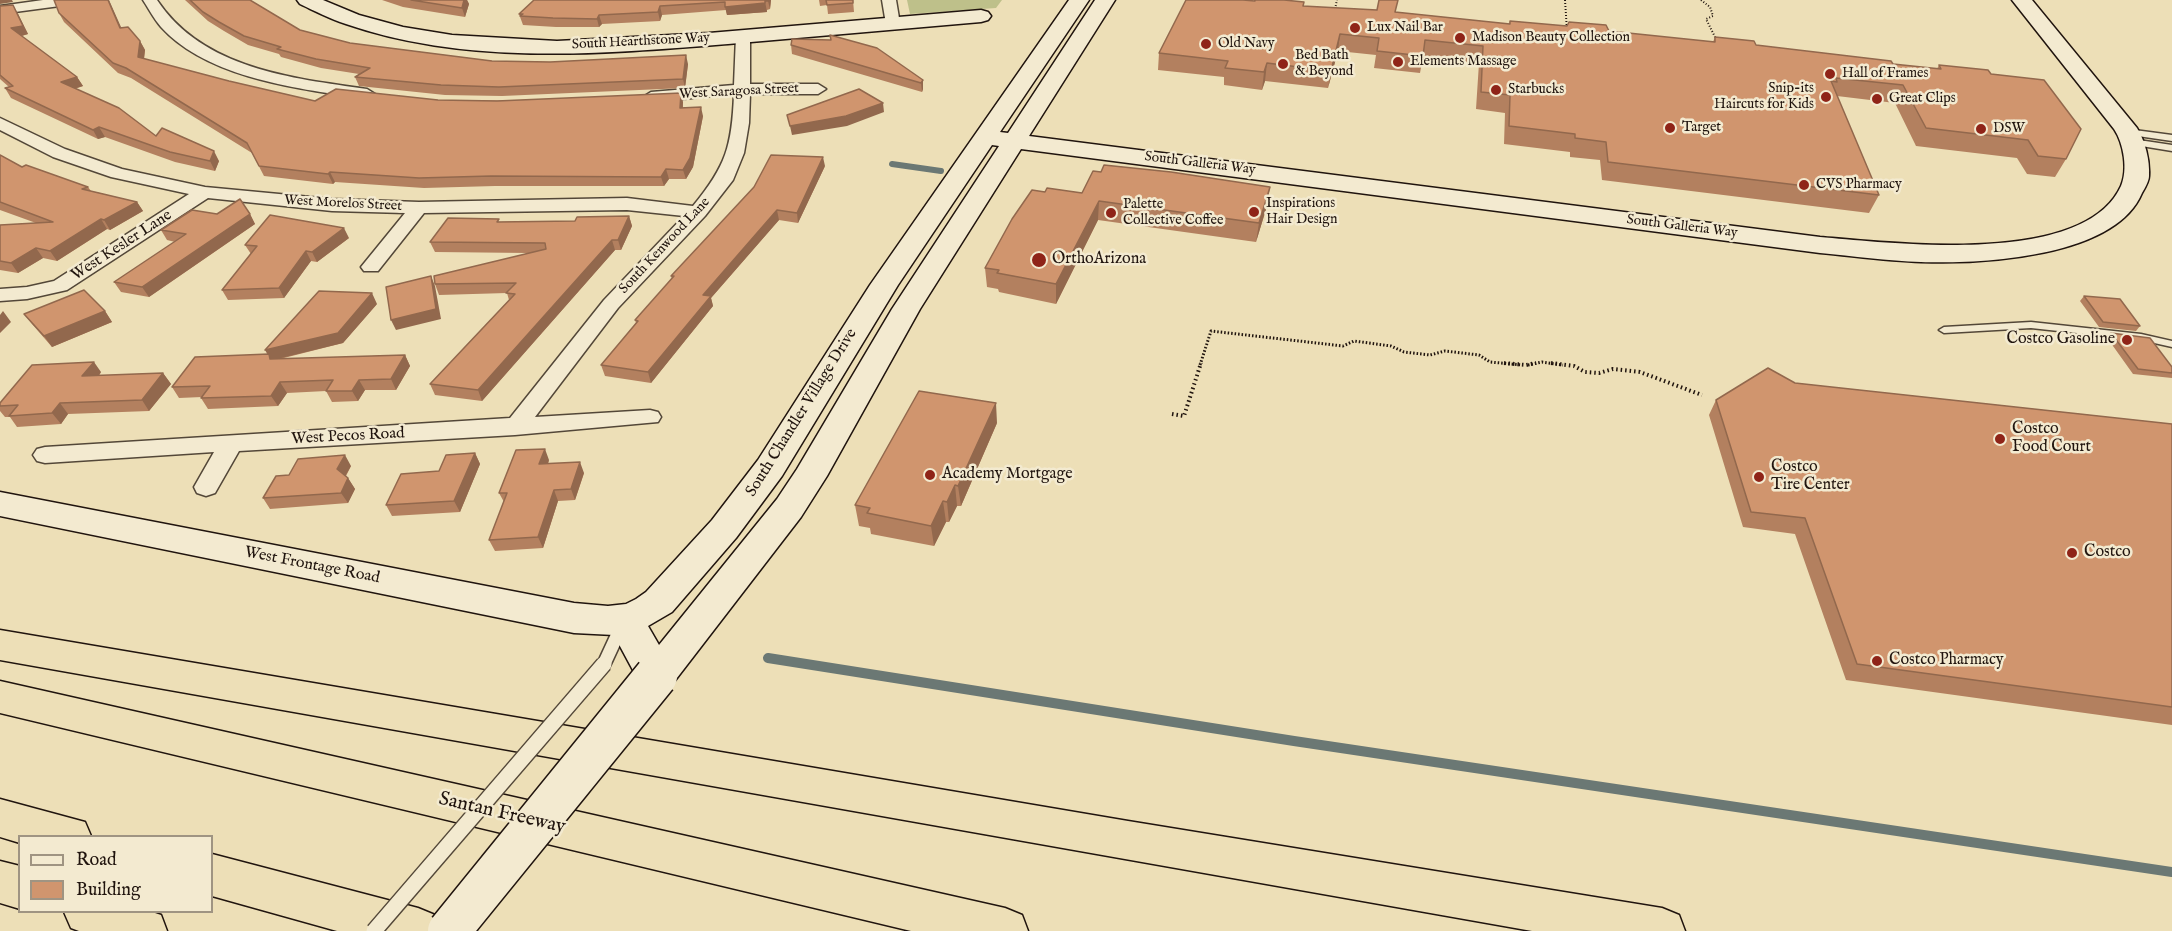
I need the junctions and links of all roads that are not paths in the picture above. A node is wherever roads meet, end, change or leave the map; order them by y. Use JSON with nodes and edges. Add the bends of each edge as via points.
{"nodes":[{"id":1,"x":75,"y":0,"type":"edge"},
{"id":2,"x":150,"y":0,"type":"edge"},
{"id":3,"x":307,"y":0,"type":"edge"},
{"id":4,"x":889,"y":0,"type":"edge"},
{"id":5,"x":1079,"y":0,"type":"edge"},
{"id":6,"x":1105,"y":0,"type":"edge"},
{"id":7,"x":2022,"y":0,"type":"edge"},
{"id":8,"x":0,"y":10,"type":"edge"},
{"id":9,"x":981,"y":16,"type":"dead end"},
{"id":10,"x":893,"y":24,"type":"junction"},
{"id":11,"x":743,"y":36,"type":"junction"},
{"id":12,"x":819,"y":88,"type":"dead end"},
{"id":13,"x":740,"y":89,"type":"junction"},
{"id":14,"x":382,"y":96,"type":"edge"},
{"id":15,"x":636,"y":98,"type":"edge"},
{"id":16,"x":0,"y":123,"type":"edge"},
{"id":17,"x":2130,"y":137,"type":"junction"},
{"id":18,"x":2172,"y":138,"type":"edge"},
{"id":19,"x":999,"y":139,"type":"junction"},
{"id":20,"x":2172,"y":148,"type":"edge"},
{"id":21,"x":205,"y":192,"type":"junction"},
{"id":22,"x":419,"y":208,"type":"junction"},
{"id":23,"x":698,"y":213,"type":"junction"},
{"id":24,"x":371,"y":267,"type":"dead end"},
{"id":25,"x":0,"y":295,"type":"edge"},
{"id":26,"x":1944,"y":330,"type":"dead end"},
{"id":27,"x":2172,"y":344,"type":"edge"},
{"id":28,"x":650,"y":417,"type":"dead end"},
{"id":29,"x":515,"y":427,"type":"junction"},
{"id":30,"x":231,"y":444,"type":"junction"},
{"id":31,"x":45,"y":455,"type":"dead end"},
{"id":32,"x":206,"y":487,"type":"dead end"},
{"id":33,"x":0,"y":504,"type":"edge"},
{"id":34,"x":624,"y":619,"type":"junction"},
{"id":35,"x":0,"y":645,"type":"edge"},
{"id":36,"x":656,"y":676,"type":"junction"},
{"id":37,"x":0,"y":697,"type":"edge"},
{"id":38,"x":0,"y":818,"type":"edge"},
{"id":39,"x":62,"y":835,"type":"edge"},
{"id":40,"x":213,"y":875,"type":"edge"},
{"id":41,"x":0,"y":882,"type":"edge"},
{"id":42,"x":18,"y":887,"type":"edge"},
{"id":43,"x":90,"y":913,"type":"edge"},
{"id":44,"x":144,"y":931,"type":"edge"},
{"id":45,"x":374,"y":931,"type":"edge"},
{"id":46,"x":418,"y":931,"type":"edge"},
{"id":47,"x":448,"y":931,"type":"edge"},
{"id":48,"x":1005,"y":931,"type":"edge"},
{"id":49,"x":1662,"y":931,"type":"edge"}],
"edges":[{"from":1,"to":8,"type":"street"},
{"from":2,"to":14,"type":"street","via":[[154,10],[185,42],[224,62],[290,82]]},
{"from":3,"to":11,"type":"street","name":"South Hearthstone Way","via":[[373,27],[490,44],[561,47]]},
{"from":4,"to":10,"type":"street"},
{"from":5,"to":19,"type":"street","name":"South Chandler Village Drive"},
{"from":6,"to":19,"type":"street","name":"South Chandler Village Drive"},
{"from":7,"to":17,"type":"street","name":"South Galleria Way"},
{"from":9,"to":10,"type":"street","name":"South Hearthstone Way"},
{"from":10,"to":11,"type":"street","name":"South Hearthstone Way"},
{"from":11,"to":13,"type":"street","name":"South Kenwood Lane"},
{"from":12,"to":13,"type":"street","name":"West Saragosa Street"},
{"from":13,"to":15,"type":"street","name":"West Saragosa Street"},
{"from":13,"to":23,"type":"street","name":"South Kenwood Lane","via":[[741,123],[735,153],[724,180]]},
{"from":16,"to":21,"type":"street","name":"West Morelos Street","via":[[59,153],[117,173]]},
{"from":17,"to":18,"type":"lane"},
{"from":17,"to":19,"type":"street","name":"South Galleria Way","via":[[2138,178],[2124,205],[2095,228],[2022,248],[1931,254],[1820,245]]},
{"from":17,"to":20,"type":"lane"},
{"from":19,"to":34,"type":"street","name":"South Chandler Village Drive","via":[[884,285],[787,443],[747,500],[659,602]]},
{"from":19,"to":36,"type":"street","name":"South Chandler Village Drive","via":[[816,466],[789,508]]},
{"from":21,"to":22,"type":"street","name":"West Morelos Street","via":[[332,205]]},
{"from":21,"to":25,"type":"street","name":"West Kesler Lane","via":[[60,286]]},
{"from":22,"to":23,"type":"street","name":"West Morelos Street","via":[[627,204]]},
{"from":22,"to":24,"type":"street"},
{"from":23,"to":29,"type":"street","name":"South Kenwood Lane","via":[[611,304]]},
{"from":26,"to":27,"type":"lane","via":[[2031,325]]},
{"from":28,"to":29,"type":"street","name":"West Pecos Road"},
{"from":29,"to":30,"type":"street","name":"West Pecos Road"},
{"from":30,"to":31,"type":"street","name":"West Pecos Road"},
{"from":30,"to":32,"type":"street"},
{"from":33,"to":34,"type":"street","name":"West Frontage Road","via":[[574,618],[599,622]]},
{"from":34,"to":36,"type":"street"},
{"from":34,"to":45,"type":"lane","bridge":true,"via":[[604,664]]},
{"from":35,"to":49,"type":"highway"},
{"from":36,"to":47,"type":"street","name":"South Chandler Village Drive","bridge":true},
{"from":37,"to":48,"type":"highway","name":"Santan Freeway"},
{"from":38,"to":39,"type":"highway"},
{"from":40,"to":46,"type":"highway"},
{"from":41,"to":42,"type":"highway"},
{"from":43,"to":44,"type":"highway"}]}
